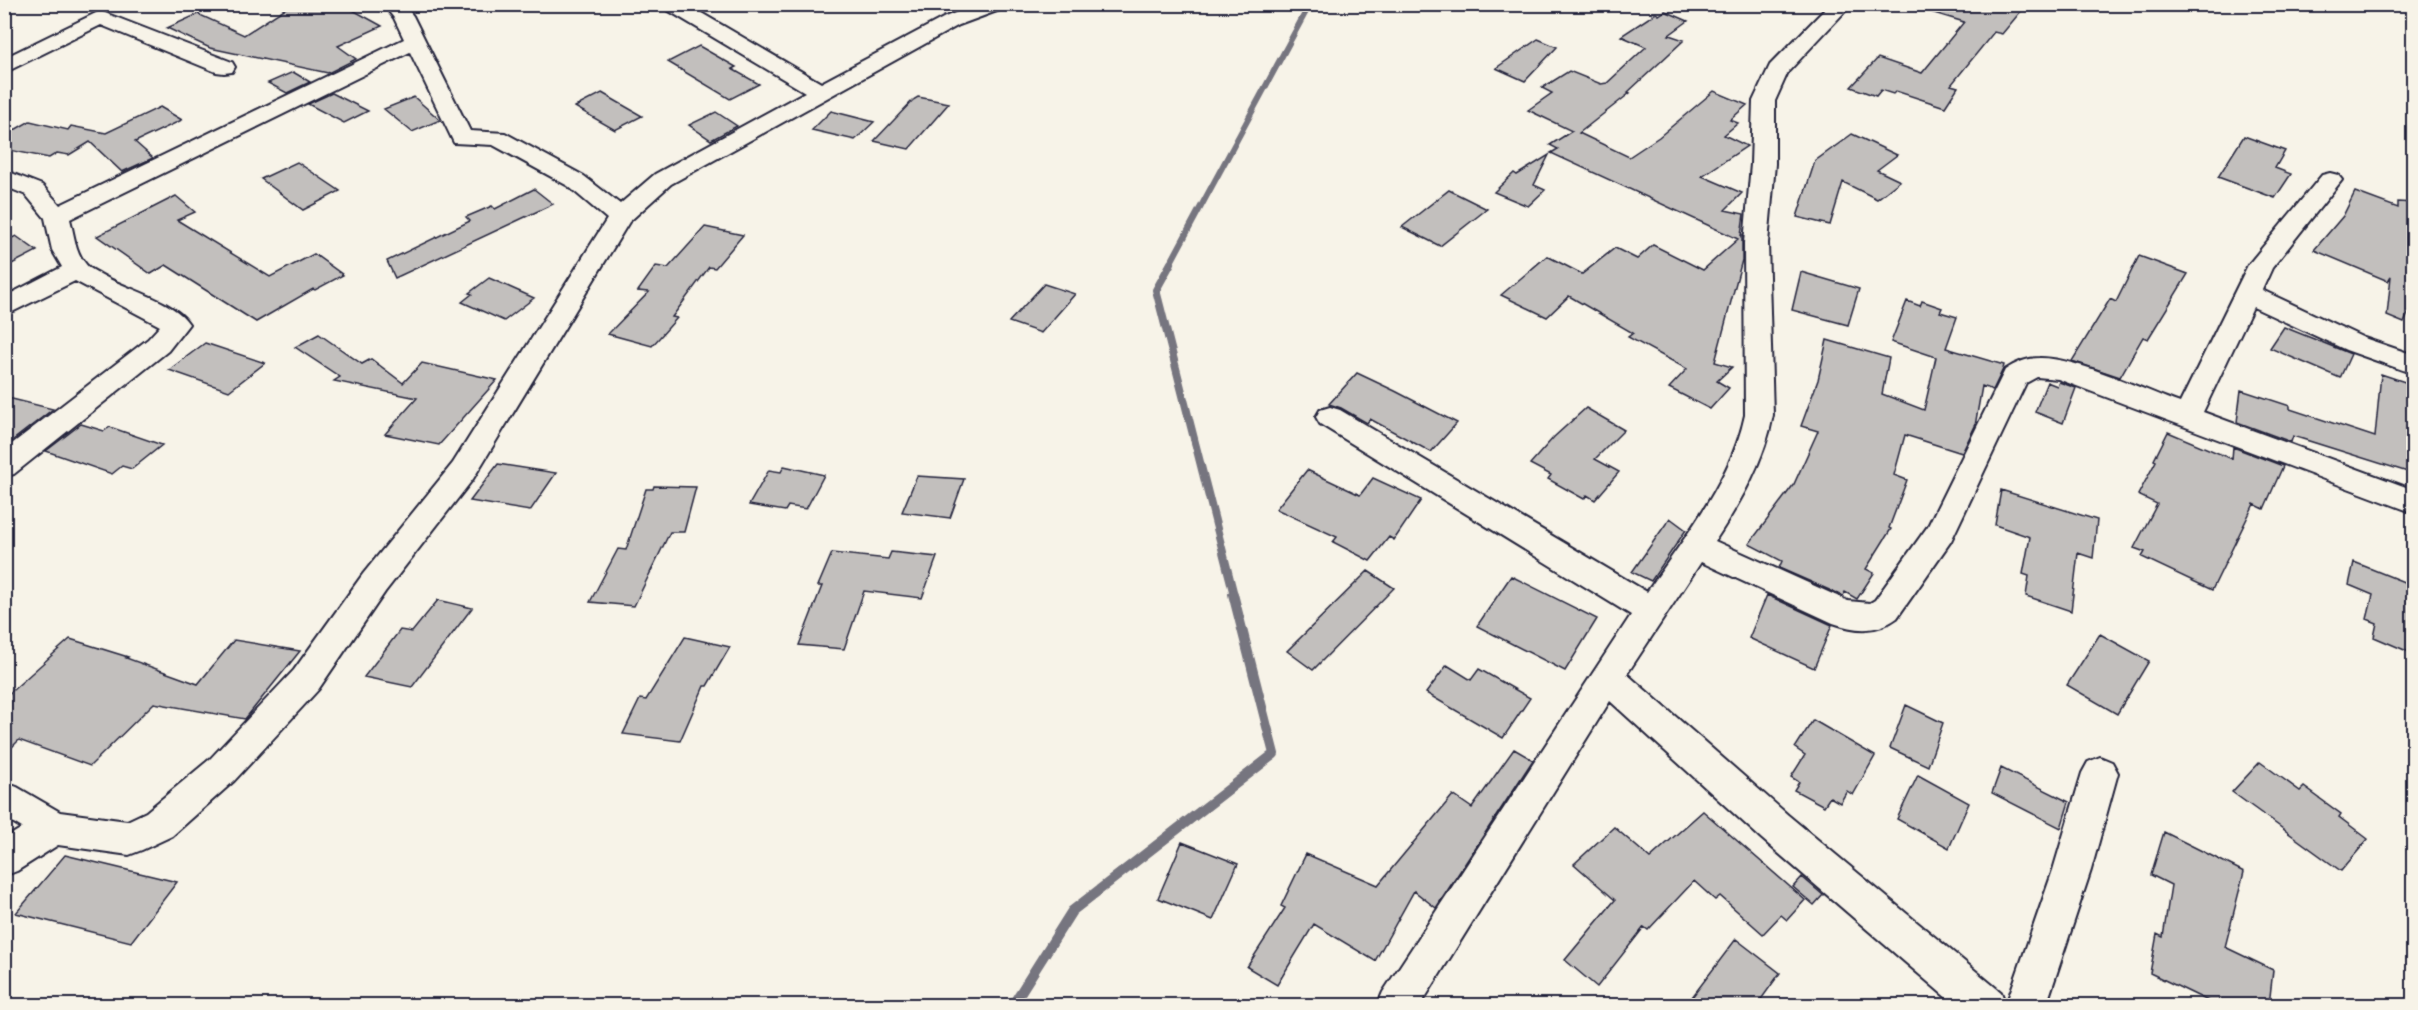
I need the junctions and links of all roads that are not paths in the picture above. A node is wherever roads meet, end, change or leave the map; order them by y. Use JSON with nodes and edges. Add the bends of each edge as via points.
{"nodes":[{"id":1,"x":393,"y":4,"type":"edge"},
{"id":2,"x":670,"y":4,"type":"edge"},
{"id":3,"x":998,"y":4,"type":"edge"},
{"id":4,"x":1842,"y":4,"type":"edge"},
{"id":5,"x":416,"y":41,"type":"junction"},
{"id":6,"x":4,"y":67,"type":"edge"},
{"id":7,"x":224,"y":67,"type":"dead end"},
{"id":8,"x":822,"y":93,"type":"junction"},
{"id":9,"x":4,"y":177,"type":"edge"},
{"id":10,"x":2330,"y":180,"type":"dead end"},
{"id":11,"x":57,"y":216,"type":"junction"},
{"id":12,"x":620,"y":217,"type":"junction"},
{"id":13,"x":76,"y":270,"type":"junction"},
{"id":14,"x":2247,"y":294,"type":"junction"},
{"id":15,"x":4,"y":308,"type":"edge"},
{"id":16,"x":2414,"y":365,"type":"edge"},
{"id":17,"x":1330,"y":417,"type":"dead end"},
{"id":18,"x":2187,"y":417,"type":"junction"},
{"id":19,"x":4,"y":466,"type":"edge"},
{"id":20,"x":2414,"y":502,"type":"edge"},
{"id":21,"x":1695,"y":546,"type":"junction"},
{"id":22,"x":1651,"y":611,"type":"junction"},
{"id":23,"x":1607,"y":677,"type":"junction"},
{"id":24,"x":2100,"y":774,"type":"dead end"},
{"id":25,"x":4,"y":798,"type":"edge"},
{"id":26,"x":54,"y":828,"type":"junction"},
{"id":27,"x":4,"y":859,"type":"edge"},
{"id":28,"x":1397,"y":1005,"type":"edge"},
{"id":29,"x":1987,"y":1005,"type":"edge"},
{"id":30,"x":2026,"y":1005,"type":"edge"}],
"edges":[{"from":1,"to":5,"type":"street"},
{"from":2,"to":8,"type":"street"},
{"from":3,"to":8,"type":"street","via":[[952,21]]},
{"from":4,"to":21,"type":"street","via":[[1778,70],[1764,101],[1756,243],[1757,424],[1754,441],[1720,509]]},
{"from":5,"to":11,"type":"street"},
{"from":5,"to":12,"type":"street","via":[[462,138],[497,138],[576,181]]},
{"from":6,"to":7,"type":"street","via":[[100,17]]},
{"from":8,"to":12,"type":"street","via":[[663,179]]},
{"from":9,"to":11,"type":"street","via":[[34,190]]},
{"from":10,"to":14,"type":"street","via":[[2261,265]]},
{"from":11,"to":13,"type":"street","via":[[65,250]]},
{"from":12,"to":26,"type":"street","via":[[463,471],[374,583],[306,680],[222,770],[159,824],[129,838]]},
{"from":13,"to":15,"type":"street"},
{"from":13,"to":19,"type":"street","via":[[176,324],[158,345]]},
{"from":14,"to":16,"type":"street","via":[[2355,344]]},
{"from":14,"to":18,"type":"street"},
{"from":17,"to":22,"type":"street"},
{"from":18,"to":20,"type":"street"},
{"from":18,"to":21,"type":"street","via":[[2062,370],[2040,366],[2024,369],[2015,377],[1940,533],[1886,609],[1875,617],[1844,614]]},
{"from":21,"to":22,"type":"street"},
{"from":22,"to":23,"type":"street"},
{"from":23,"to":28,"type":"street"},
{"from":23,"to":29,"type":"street","via":[[1775,827]]},
{"from":24,"to":30,"type":"street"},
{"from":25,"to":26,"type":"street"},
{"from":26,"to":27,"type":"street"}]}
